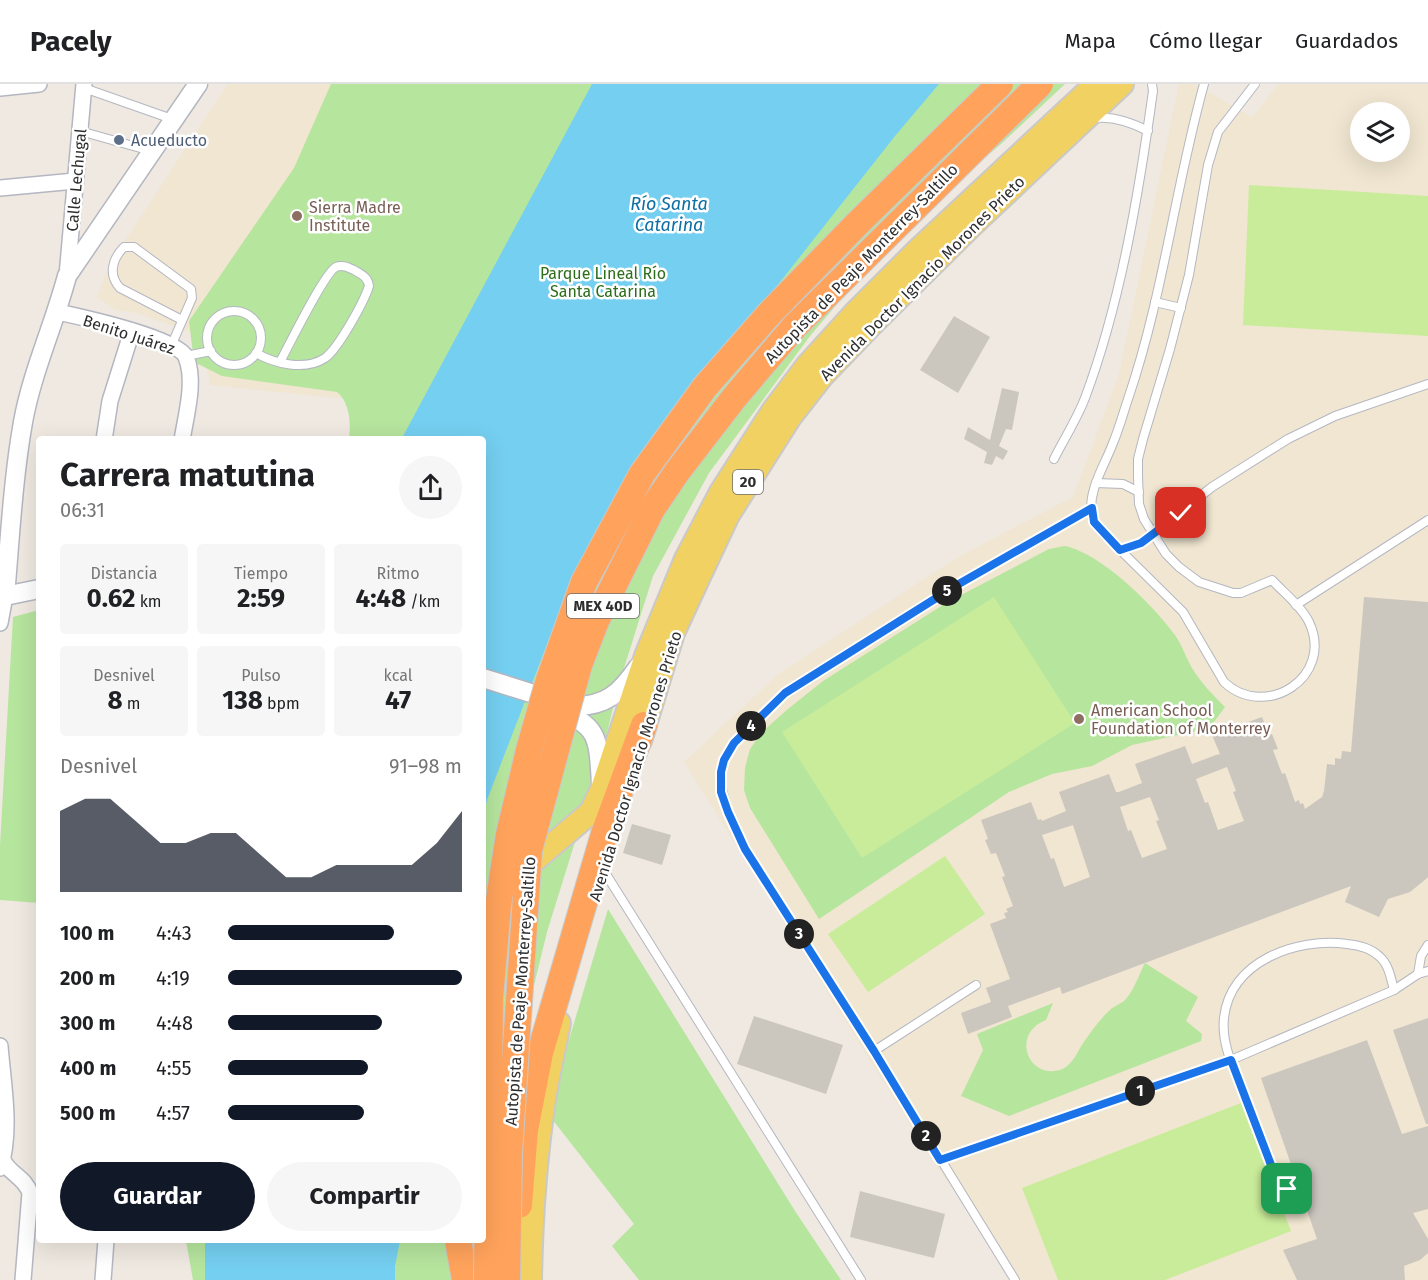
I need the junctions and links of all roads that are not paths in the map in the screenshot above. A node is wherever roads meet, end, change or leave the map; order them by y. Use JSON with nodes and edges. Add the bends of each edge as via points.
{"nodes":[{"id":1,"x":39,"y":84,"type":"edge"},
{"id":2,"x":198,"y":84,"type":"edge"},
{"id":3,"x":1000,"y":84,"type":"edge"},
{"id":4,"x":1040,"y":84,"type":"edge"},
{"id":5,"x":1095,"y":84,"type":"edge"},
{"id":6,"x":1122,"y":84,"type":"edge"},
{"id":7,"x":1152,"y":84,"type":"edge"},
{"id":8,"x":1204,"y":84,"type":"edge"},
{"id":9,"x":1254,"y":84,"type":"edge"},
{"id":10,"x":84,"y":86,"type":"edge"},
{"id":11,"x":0,"y":88,"type":"edge"},
{"id":12,"x":1084,"y":118,"type":"junction"},
{"id":13,"x":172,"y":119,"type":"junction"},
{"id":14,"x":80,"y":131,"type":"junction"},
{"id":15,"x":1148,"y":131,"type":"junction"},
{"id":16,"x":151,"y":151,"type":"junction"},
{"id":17,"x":75,"y":181,"type":"junction"},
{"id":18,"x":0,"y":188,"type":"edge"},
{"id":19,"x":68,"y":276,"type":"junction"},
{"id":20,"x":1155,"y":302,"type":"junction"},
{"id":21,"x":1181,"y":308,"type":"junction"},
{"id":22,"x":58,"y":312,"type":"junction"},
{"id":23,"x":182,"y":320,"type":"junction"},
{"id":24,"x":132,"y":331,"type":"junction"},
{"id":25,"x":172,"y":344,"type":"junction"},
{"id":26,"x":211,"y":351,"type":"junction"},
{"id":27,"x":256,"y":353,"type":"junction"},
{"id":28,"x":186,"y":356,"type":"junction"},
{"id":29,"x":280,"y":362,"type":"junction"},
{"id":30,"x":1428,"y":384,"type":"edge"},
{"id":31,"x":105,"y":436,"type":"edge"},
{"id":32,"x":183,"y":436,"type":"edge"},
{"id":33,"x":1054,"y":459,"type":"dead end"},
{"id":34,"x":1096,"y":483,"type":"junction"},
{"id":35,"x":1138,"y":492,"type":"junction"},
{"id":36,"x":1092,"y":508,"type":"junction"},
{"id":37,"x":1428,"y":520,"type":"edge"},
{"id":38,"x":1154,"y":534,"type":"junction"},
{"id":39,"x":1120,"y":550,"type":"junction"},
{"id":40,"x":36,"y":590,"type":"edge"},
{"id":41,"x":2,"y":597,"type":"edge"},
{"id":42,"x":1296,"y":605,"type":"junction"},
{"id":43,"x":0,"y":623,"type":"edge"},
{"id":44,"x":646,"y":656,"type":"junction"},
{"id":45,"x":486,"y":679,"type":"edge"},
{"id":46,"x":486,"y":690,"type":"edge"},
{"id":47,"x":570,"y":710,"type":"junction"},
{"id":48,"x":644,"y":725,"type":"junction"},
{"id":49,"x":602,"y":789,"type":"junction"},
{"id":50,"x":604,"y":871,"type":"junction"},
{"id":51,"x":486,"y":904,"type":"edge"},
{"id":52,"x":1428,"y":945,"type":"edge"},
{"id":53,"x":1428,"y":971,"type":"edge"},
{"id":54,"x":1418,"y":974,"type":"junction"},
{"id":55,"x":976,"y":986,"type":"dead end"},
{"id":56,"x":1394,"y":990,"type":"junction"},
{"id":57,"x":0,"y":1046,"type":"edge"},
{"id":58,"x":874,"y":1051,"type":"junction"},
{"id":59,"x":1231,"y":1060,"type":"junction"},
{"id":60,"x":940,"y":1160,"type":"junction"},
{"id":61,"x":1,"y":1164,"type":"edge"},
{"id":62,"x":1287,"y":1189,"type":"dead end"},
{"id":63,"x":106,"y":1243,"type":"edge"},
{"id":64,"x":458,"y":1243,"type":"edge"},
{"id":65,"x":459,"y":1243,"type":"edge"},
{"id":66,"x":23,"y":1280,"type":"edge"},
{"id":67,"x":103,"y":1280,"type":"edge"},
{"id":68,"x":456,"y":1280,"type":"edge"},
{"id":69,"x":465,"y":1280,"type":"edge"},
{"id":70,"x":487,"y":1280,"type":"edge"},
{"id":71,"x":507,"y":1280,"type":"edge"},
{"id":72,"x":514,"y":1280,"type":"edge"},
{"id":73,"x":530,"y":1280,"type":"edge"},
{"id":74,"x":861,"y":1280,"type":"edge"},
{"id":75,"x":1016,"y":1280,"type":"edge"}],
"edges":[{"from":1,"to":11,"type":"street"},
{"from":2,"to":13,"type":"street"},
{"from":3,"to":70,"type":"highway","name":"Autopista de Peaje Monterrey-Saltillo","number":"MEX 40D","bridge":true,"via":[[778,305],[705,387],[642,474],[584,582],[529,750],[509,835],[498,906],[490,998]]},
{"from":4,"to":71,"type":"highway","name":"Autopista de Peaje Monterrey-Saltillo","number":"MEX 40D","bridge":true,"via":[[795,326],[734,398],[652,509],[596,621],[579,665],[529,850],[509,1153]]},
{"from":5,"to":44,"type":"main road","name":"Avenida Doctor Ignacio Morones Prieto","number":"20","via":[[918,250],[807,366],[721,492],[686,559]]},
{"from":6,"to":12,"type":"main road","name":"Avenida Doctor Ignacio Morones Prieto","number":"20"},
{"from":7,"to":15,"type":"lane"},
{"from":8,"to":20,"type":"lane"},
{"from":9,"to":21,"type":"lane","via":[[1218,132]]},
{"from":10,"to":13,"type":"lane"},
{"from":10,"to":14,"type":"street","name":"Calle Lechugal"},
{"from":12,"to":15,"type":"lane","via":[[1119,120]]},
{"from":12,"to":48,"type":"main road","name":"Avenida Doctor Ignacio Morones Prieto","number":"20","via":[[872,324],[822,376],[790,417],[728,515],[673,633]]},
{"from":13,"to":16,"type":"street"},
{"from":14,"to":16,"type":"lane"},
{"from":14,"to":17,"type":"street","name":"Calle Lechugal"},
{"from":15,"to":33,"type":"lane","via":[[1113,313],[1084,400]]},
{"from":16,"to":19,"type":"street"},
{"from":17,"to":18,"type":"street"},
{"from":17,"to":19,"type":"street","name":"Calle Lechugal"},
{"from":19,"to":22,"type":"street"},
{"from":20,"to":21,"type":"lane"},
{"from":20,"to":34,"type":"lane","via":[[1139,368]]},
{"from":21,"to":35,"type":"lane","via":[[1138,459]]},
{"from":22,"to":24,"type":"street","name":"Benito Juárez"},
{"from":22,"to":41,"type":"street","via":[[38,364],[24,421]]},
{"from":23,"to":23,"type":"lane","via":[[192,298],[191,289],[134,247],[124,247],[114,262],[115,283]]},
{"from":23,"to":25,"type":"lane"},
{"from":24,"to":25,"type":"street","name":"Benito Juárez"},
{"from":24,"to":31,"type":"street","via":[[110,401]]},
{"from":25,"to":28,"type":"street","name":"Benito Juárez"},
{"from":26,"to":27,"type":"lane","via":[[229,364],[244,363]]},
{"from":26,"to":27,"type":"lane","via":[[209,328],[218,316],[232,310],[247,314],[258,324],[261,339]]},
{"from":26,"to":28,"type":"lane"},
{"from":27,"to":29,"type":"lane"},
{"from":28,"to":32,"type":"street","name":"Benito Juárez","via":[[190,388]]},
{"from":29,"to":29,"type":"lane","via":[[303,364],[326,357],[366,296],[369,286],[365,277],[347,267],[333,270]]},
{"from":30,"to":38,"type":"lane","via":[[1335,416],[1288,439],[1212,487]]},
{"from":34,"to":35,"type":"lane","via":[[1123,484]]},
{"from":34,"to":36,"type":"lane"},
{"from":35,"to":38,"type":"lane","via":[[1144,519]]},
{"from":36,"to":39,"type":"lane","via":[[1094,522]]},
{"from":36,"to":58,"type":"lane","via":[[957,585],[785,693],[734,743],[724,760],[721,792],[745,849]]},
{"from":37,"to":42,"type":"lane"},
{"from":38,"to":39,"type":"lane","via":[[1135,547]]},
{"from":38,"to":42,"type":"lane","via":[[1166,554],[1199,582],[1241,593],[1272,580]]},
{"from":39,"to":42,"type":"lane","via":[[1183,612],[1224,682],[1244,695],[1272,696],[1307,674],[1314,655],[1314,640],[1308,620]]},
{"from":40,"to":41,"type":"street"},
{"from":41,"to":43,"type":"street"},
{"from":44,"to":47,"type":"street","via":[[620,691],[592,706]]},
{"from":44,"to":49,"type":"main road","name":"Avenida Doctor Ignacio Morones Prieto","number":"20"},
{"from":45,"to":47,"type":"street","bridge":true},
{"from":46,"to":47,"type":"street","bridge":true},
{"from":47,"to":49,"type":"street","via":[[596,739]]},
{"from":48,"to":50,"type":"main road","name":"Avenida Doctor Ignacio Morones Prieto","number":"20"},
{"from":48,"to":72,"type":"highway","via":[[604,831],[540,1053],[525,1130]]},
{"from":49,"to":51,"type":"main road","name":"Avenida Doctor Ignacio Morones Prieto","number":"20","via":[[591,812]]},
{"from":50,"to":73,"type":"main road","name":"Avenida Doctor Ignacio Morones Prieto","number":"20","via":[[560,1019],[544,1098],[533,1192]]},
{"from":50,"to":74,"type":"lane"},
{"from":52,"to":54,"type":"lane","via":[[1421,956]]},
{"from":53,"to":54,"type":"lane"},
{"from":54,"to":56,"type":"lane"},
{"from":55,"to":58,"type":"lane"},
{"from":56,"to":59,"type":"lane"},
{"from":56,"to":59,"type":"lane","via":[[1382,958],[1356,945],[1329,942],[1277,952],[1233,987],[1223,1034]]},
{"from":57,"to":61,"type":"street","via":[[6,1106]]},
{"from":58,"to":60,"type":"lane"},
{"from":59,"to":60,"type":"lane"},
{"from":59,"to":62,"type":"lane","via":[[1276,1178]]},
{"from":60,"to":75,"type":"lane"},
{"from":61,"to":66,"type":"street","via":[[25,1182],[30,1193]]},
{"from":63,"to":67,"type":"street"},
{"from":64,"to":68,"type":"main road"},
{"from":65,"to":69,"type":"highway"}]}
